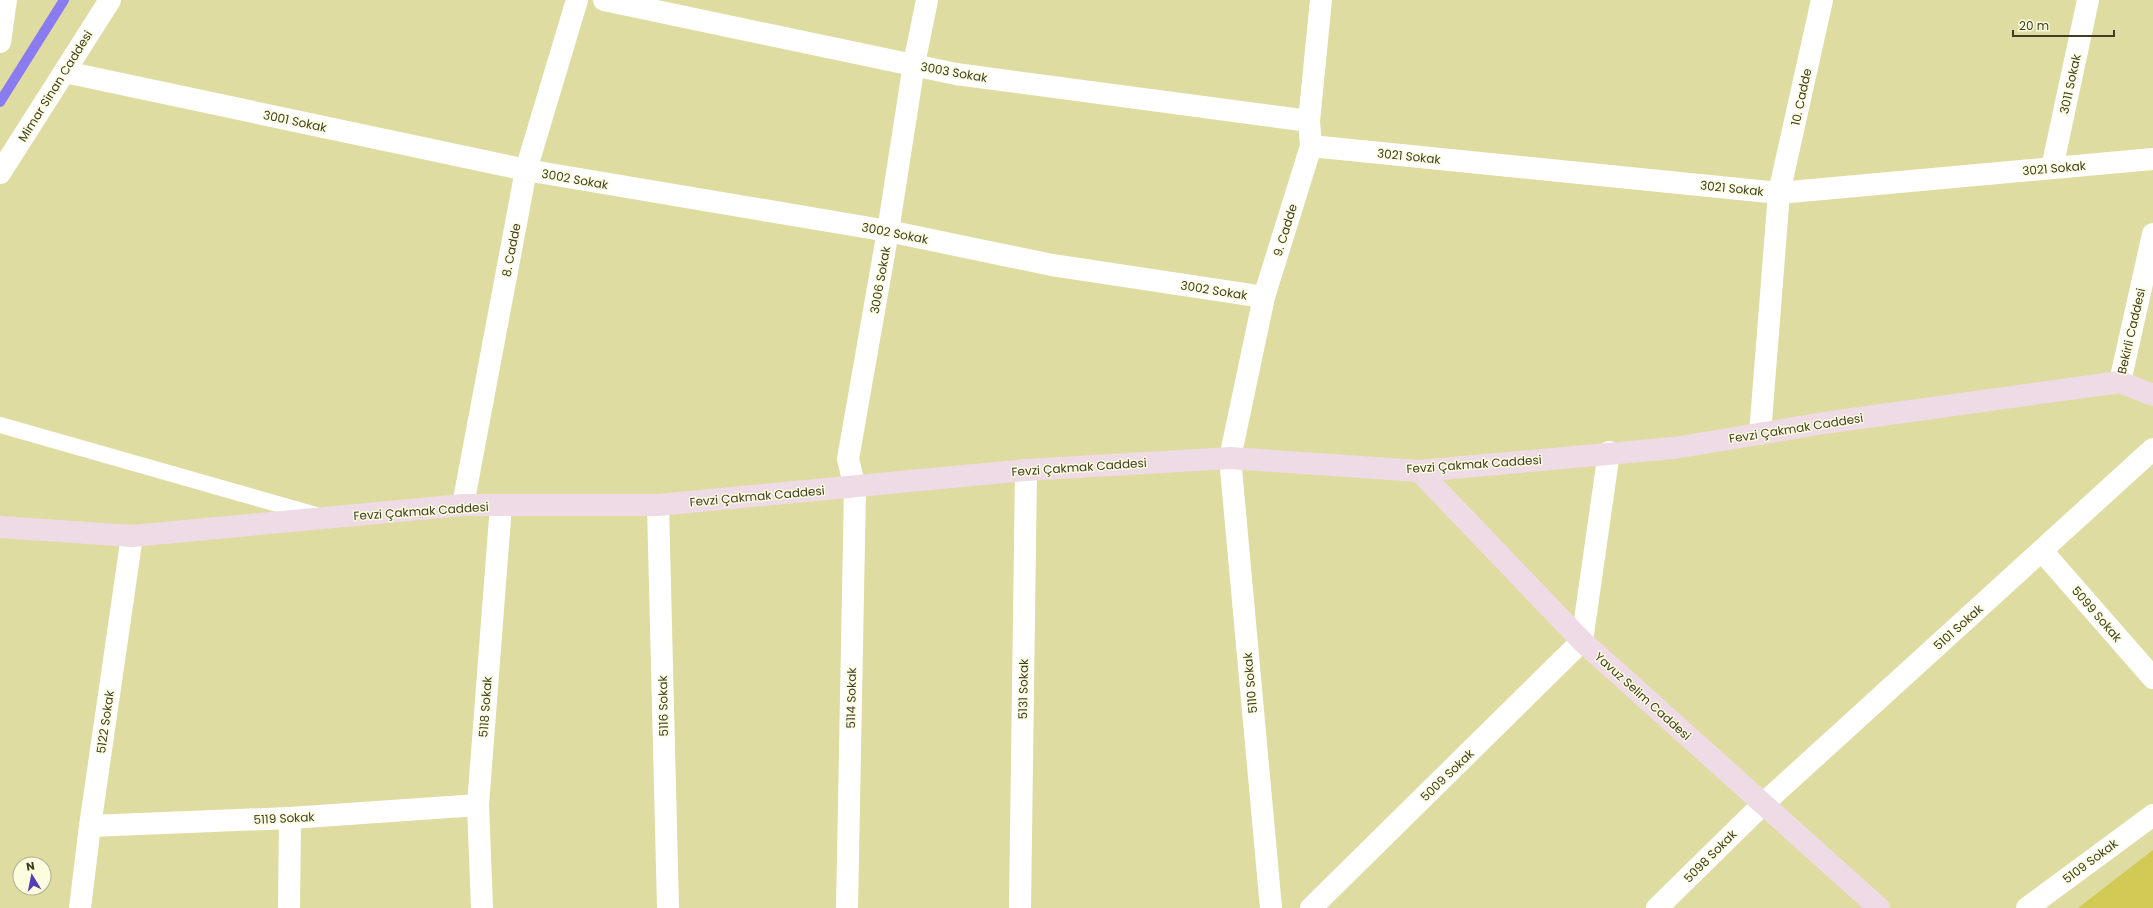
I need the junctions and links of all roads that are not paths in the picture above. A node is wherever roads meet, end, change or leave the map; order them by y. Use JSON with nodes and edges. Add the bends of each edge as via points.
{"nodes":[{"id":1,"x":6,"y":0,"type":"edge"},
{"id":2,"x":110,"y":0,"type":"edge"},
{"id":3,"x":577,"y":0,"type":"edge"},
{"id":4,"x":604,"y":0,"type":"edge"},
{"id":5,"x":927,"y":0,"type":"edge"},
{"id":6,"x":1321,"y":0,"type":"edge"},
{"id":7,"x":1822,"y":0,"type":"edge"},
{"id":8,"x":2088,"y":0,"type":"edge"},
{"id":9,"x":0,"y":42,"type":"edge"},
{"id":10,"x":914,"y":64,"type":"junction"},
{"id":11,"x":65,"y":72,"type":"junction"},
{"id":12,"x":1309,"y":121,"type":"junction"},
{"id":13,"x":1311,"y":146,"type":"junction"},
{"id":14,"x":2153,"y":159,"type":"edge"},
{"id":15,"x":2052,"y":168,"type":"junction"},
{"id":16,"x":526,"y":170,"type":"junction"},
{"id":17,"x":0,"y":173,"type":"edge"},
{"id":18,"x":1780,"y":193,"type":"junction"},
{"id":19,"x":888,"y":231,"type":"junction"},
{"id":20,"x":2153,"y":234,"type":"edge"},
{"id":21,"x":1264,"y":297,"type":"junction"},
{"id":22,"x":2120,"y":382,"type":"junction"},
{"id":23,"x":2153,"y":395,"type":"edge"},
{"id":24,"x":0,"y":425,"type":"edge"},
{"id":25,"x":1760,"y":434,"type":"junction"},
{"id":26,"x":2153,"y":449,"type":"edge"},
{"id":27,"x":1609,"y":452,"type":"junction"},
{"id":28,"x":1230,"y":458,"type":"junction"},
{"id":29,"x":1026,"y":470,"type":"junction"},
{"id":30,"x":1419,"y":471,"type":"junction"},
{"id":31,"x":855,"y":488,"type":"junction"},
{"id":32,"x":463,"y":505,"type":"junction"},
{"id":33,"x":501,"y":505,"type":"junction"},
{"id":34,"x":658,"y":505,"type":"junction"},
{"id":35,"x":325,"y":518,"type":"junction"},
{"id":36,"x":1,"y":530,"type":"edge"},
{"id":37,"x":132,"y":536,"type":"junction"},
{"id":38,"x":2042,"y":551,"type":"junction"},
{"id":39,"x":1582,"y":641,"type":"junction"},
{"id":40,"x":2153,"y":678,"type":"edge"},
{"id":41,"x":478,"y":805,"type":"junction"},
{"id":42,"x":1762,"y":805,"type":"junction"},
{"id":43,"x":2153,"y":815,"type":"edge"},
{"id":44,"x":290,"y":818,"type":"junction"},
{"id":45,"x":90,"y":826,"type":"junction"},
{"id":46,"x":80,"y":908,"type":"edge"},
{"id":47,"x":289,"y":908,"type":"edge"},
{"id":48,"x":482,"y":908,"type":"edge"},
{"id":49,"x":668,"y":908,"type":"edge"},
{"id":50,"x":847,"y":908,"type":"edge"},
{"id":51,"x":1020,"y":908,"type":"edge"},
{"id":52,"x":1271,"y":908,"type":"edge"},
{"id":53,"x":1311,"y":908,"type":"edge"},
{"id":54,"x":1657,"y":908,"type":"edge"},
{"id":55,"x":1879,"y":908,"type":"edge"},
{"id":56,"x":2027,"y":908,"type":"edge"}],
"edges":[{"from":1,"to":9,"type":"street"},
{"from":2,"to":11,"type":"street","name":"Mimar Sinan Caddesi"},
{"from":3,"to":16,"type":"street","name":"8. Cadde"},
{"from":4,"to":10,"type":"street","name":"3003 Sokak"},
{"from":5,"to":10,"type":"street","name":"3006 Sokak"},
{"from":6,"to":12,"type":"street","name":"9. Cadde"},
{"from":7,"to":18,"type":"street","name":"10. Cadde"},
{"from":8,"to":15,"type":"street","name":"3011 Sokak"},
{"from":10,"to":12,"type":"street","name":"3003 Sokak","via":[[956,74]]},
{"from":10,"to":19,"type":"street","name":"3006 Sokak"},
{"from":11,"to":16,"type":"street","name":"3001 Sokak"},
{"from":11,"to":17,"type":"street","name":"Mimar Sinan Caddesi"},
{"from":12,"to":13,"type":"street","name":"9. Cadde"},
{"from":13,"to":18,"type":"street","name":"3021 Sokak"},
{"from":13,"to":21,"type":"street","name":"9. Cadde"},
{"from":14,"to":15,"type":"street","name":"3021 Sokak"},
{"from":15,"to":18,"type":"street","name":"3021 Sokak"},
{"from":16,"to":19,"type":"street","name":"3002 Sokak"},
{"from":16,"to":32,"type":"street","name":"8. Cadde"},
{"from":18,"to":25,"type":"street","name":"10. Cadde"},
{"from":19,"to":21,"type":"street","name":"3002 Sokak","via":[[1052,265]]},
{"from":19,"to":31,"type":"street","name":"3006 Sokak","via":[[848,460]]},
{"from":20,"to":22,"type":"street","name":"Bekirli Caddesi"},
{"from":21,"to":28,"type":"street","name":"9. Cadde"},
{"from":22,"to":23,"type":"street","name":"Fevzi Çakmak Caddesi"},
{"from":22,"to":25,"type":"street","name":"Fevzi Çakmak Caddesi"},
{"from":24,"to":35,"type":"lane"},
{"from":25,"to":27,"type":"street","name":"Fevzi Çakmak Caddesi","via":[[1674,448]]},
{"from":26,"to":38,"type":"street","name":"5101 Sokak"},
{"from":27,"to":30,"type":"street","name":"Fevzi Çakmak Caddesi"},
{"from":27,"to":39,"type":"street"},
{"from":28,"to":29,"type":"street","name":"Fevzi Çakmak Caddesi"},
{"from":28,"to":30,"type":"street","name":"Fevzi Çakmak Caddesi"},
{"from":28,"to":52,"type":"street","name":"5110 Sokak"},
{"from":29,"to":31,"type":"street","name":"Fevzi Çakmak Caddesi"},
{"from":29,"to":51,"type":"street","name":"5131 Sokak"},
{"from":30,"to":39,"type":"street","name":"Yavuz Selim Caddesi"},
{"from":31,"to":34,"type":"street","name":"Fevzi Çakmak Caddesi"},
{"from":31,"to":50,"type":"street","name":"5114 Sokak"},
{"from":32,"to":33,"type":"street","name":"Fevzi Çakmak Caddesi"},
{"from":32,"to":35,"type":"street","name":"Fevzi Çakmak Caddesi"},
{"from":33,"to":34,"type":"street","name":"Fevzi Çakmak Caddesi"},
{"from":33,"to":41,"type":"street","name":"5118 Sokak"},
{"from":34,"to":49,"type":"street","name":"5116 Sokak"},
{"from":35,"to":37,"type":"street","name":"Fevzi Çakmak Caddesi"},
{"from":36,"to":37,"type":"street","name":"Fevzi Çakmak Caddesi"},
{"from":37,"to":45,"type":"street","name":"5122 Sokak"},
{"from":38,"to":40,"type":"street","name":"5099 Sokak"},
{"from":38,"to":42,"type":"street","name":"5101 Sokak"},
{"from":39,"to":42,"type":"street","name":"Yavuz Selim Caddesi"},
{"from":39,"to":53,"type":"street","name":"5009 Sokak"},
{"from":41,"to":44,"type":"street","name":"5119 Sokak"},
{"from":41,"to":48,"type":"street","name":"5118 Sokak"},
{"from":42,"to":54,"type":"street","name":"5098 Sokak"},
{"from":42,"to":55,"type":"street","name":"Yavuz Selim Caddesi"},
{"from":43,"to":56,"type":"street","name":"5109 Sokak"},
{"from":44,"to":45,"type":"street","name":"5119 Sokak"},
{"from":44,"to":47,"type":"street"},
{"from":45,"to":46,"type":"street","name":"5122 Sokak"}]}
